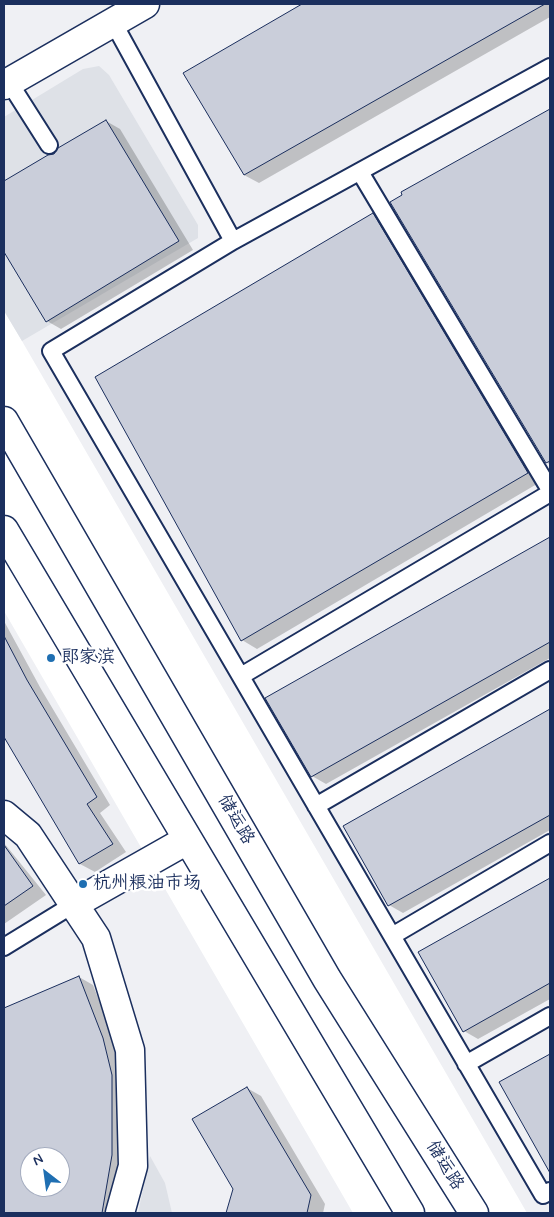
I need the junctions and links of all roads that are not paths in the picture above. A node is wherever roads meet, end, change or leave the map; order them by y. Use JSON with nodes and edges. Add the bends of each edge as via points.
{"nodes":[{"id":1,"x":146,"y":4,"type":"edge"},
{"id":2,"x":113,"y":22,"type":"junction"},
{"id":3,"x":550,"y":67,"type":"edge"},
{"id":4,"x":6,"y":84,"type":"edge"},
{"id":5,"x":49,"y":145,"type":"dead end"},
{"id":6,"x":360,"y":172,"type":"junction"},
{"id":7,"x":233,"y":241,"type":"junction"},
{"id":8,"x":4,"y":421,"type":"edge"},
{"id":9,"x":550,"y":492,"type":"edge"},
{"id":10,"x":4,"y":530,"type":"edge"},
{"id":11,"x":550,"y":670,"type":"edge"},
{"id":12,"x":241,"y":676,"type":"junction"},
{"id":13,"x":316,"y":806,"type":"junction"},
{"id":14,"x":4,"y":815,"type":"edge"},
{"id":15,"x":187,"y":840,"type":"junction"},
{"id":16,"x":550,"y":843,"type":"edge"},
{"id":17,"x":74,"y":904,"type":"junction"},
{"id":18,"x":392,"y":936,"type":"junction"},
{"id":19,"x":4,"y":947,"type":"edge"},
{"id":20,"x":550,"y":1016,"type":"edge"},
{"id":21,"x":466,"y":1064,"type":"junction"},
{"id":22,"x":550,"y":1191,"type":"edge"},
{"id":23,"x":120,"y":1213,"type":"edge"},
{"id":24,"x":410,"y":1213,"type":"edge"},
{"id":25,"x":474,"y":1213,"type":"edge"}],
"edges":[{"from":1,"to":2,"type":"main road"},
{"from":2,"to":4,"type":"main road"},
{"from":2,"to":7,"type":"lane"},
{"from":3,"to":6,"type":"lane"},
{"from":4,"to":5,"type":"lane"},
{"from":6,"to":7,"type":"lane"},
{"from":6,"to":9,"type":"lane"},
{"from":7,"to":12,"type":"lane","via":[[51,351]]},
{"from":8,"to":25,"type":"main road","name":"储运路","via":[[327,979]]},
{"from":9,"to":12,"type":"lane"},
{"from":10,"to":15,"type":"main road"},
{"from":11,"to":13,"type":"lane"},
{"from":12,"to":13,"type":"lane"},
{"from":13,"to":18,"type":"lane"},
{"from":14,"to":17,"type":"main road","via":[[28,835]]},
{"from":15,"to":17,"type":"main road"},
{"from":15,"to":24,"type":"main road"},
{"from":16,"to":18,"type":"lane"},
{"from":17,"to":19,"type":"lane"},
{"from":17,"to":23,"type":"main road","via":[[96,938],[130,1050],[133,1166]]},
{"from":18,"to":21,"type":"lane"},
{"from":20,"to":21,"type":"lane"},
{"from":21,"to":22,"type":"lane","via":[[543,1196]]}]}
